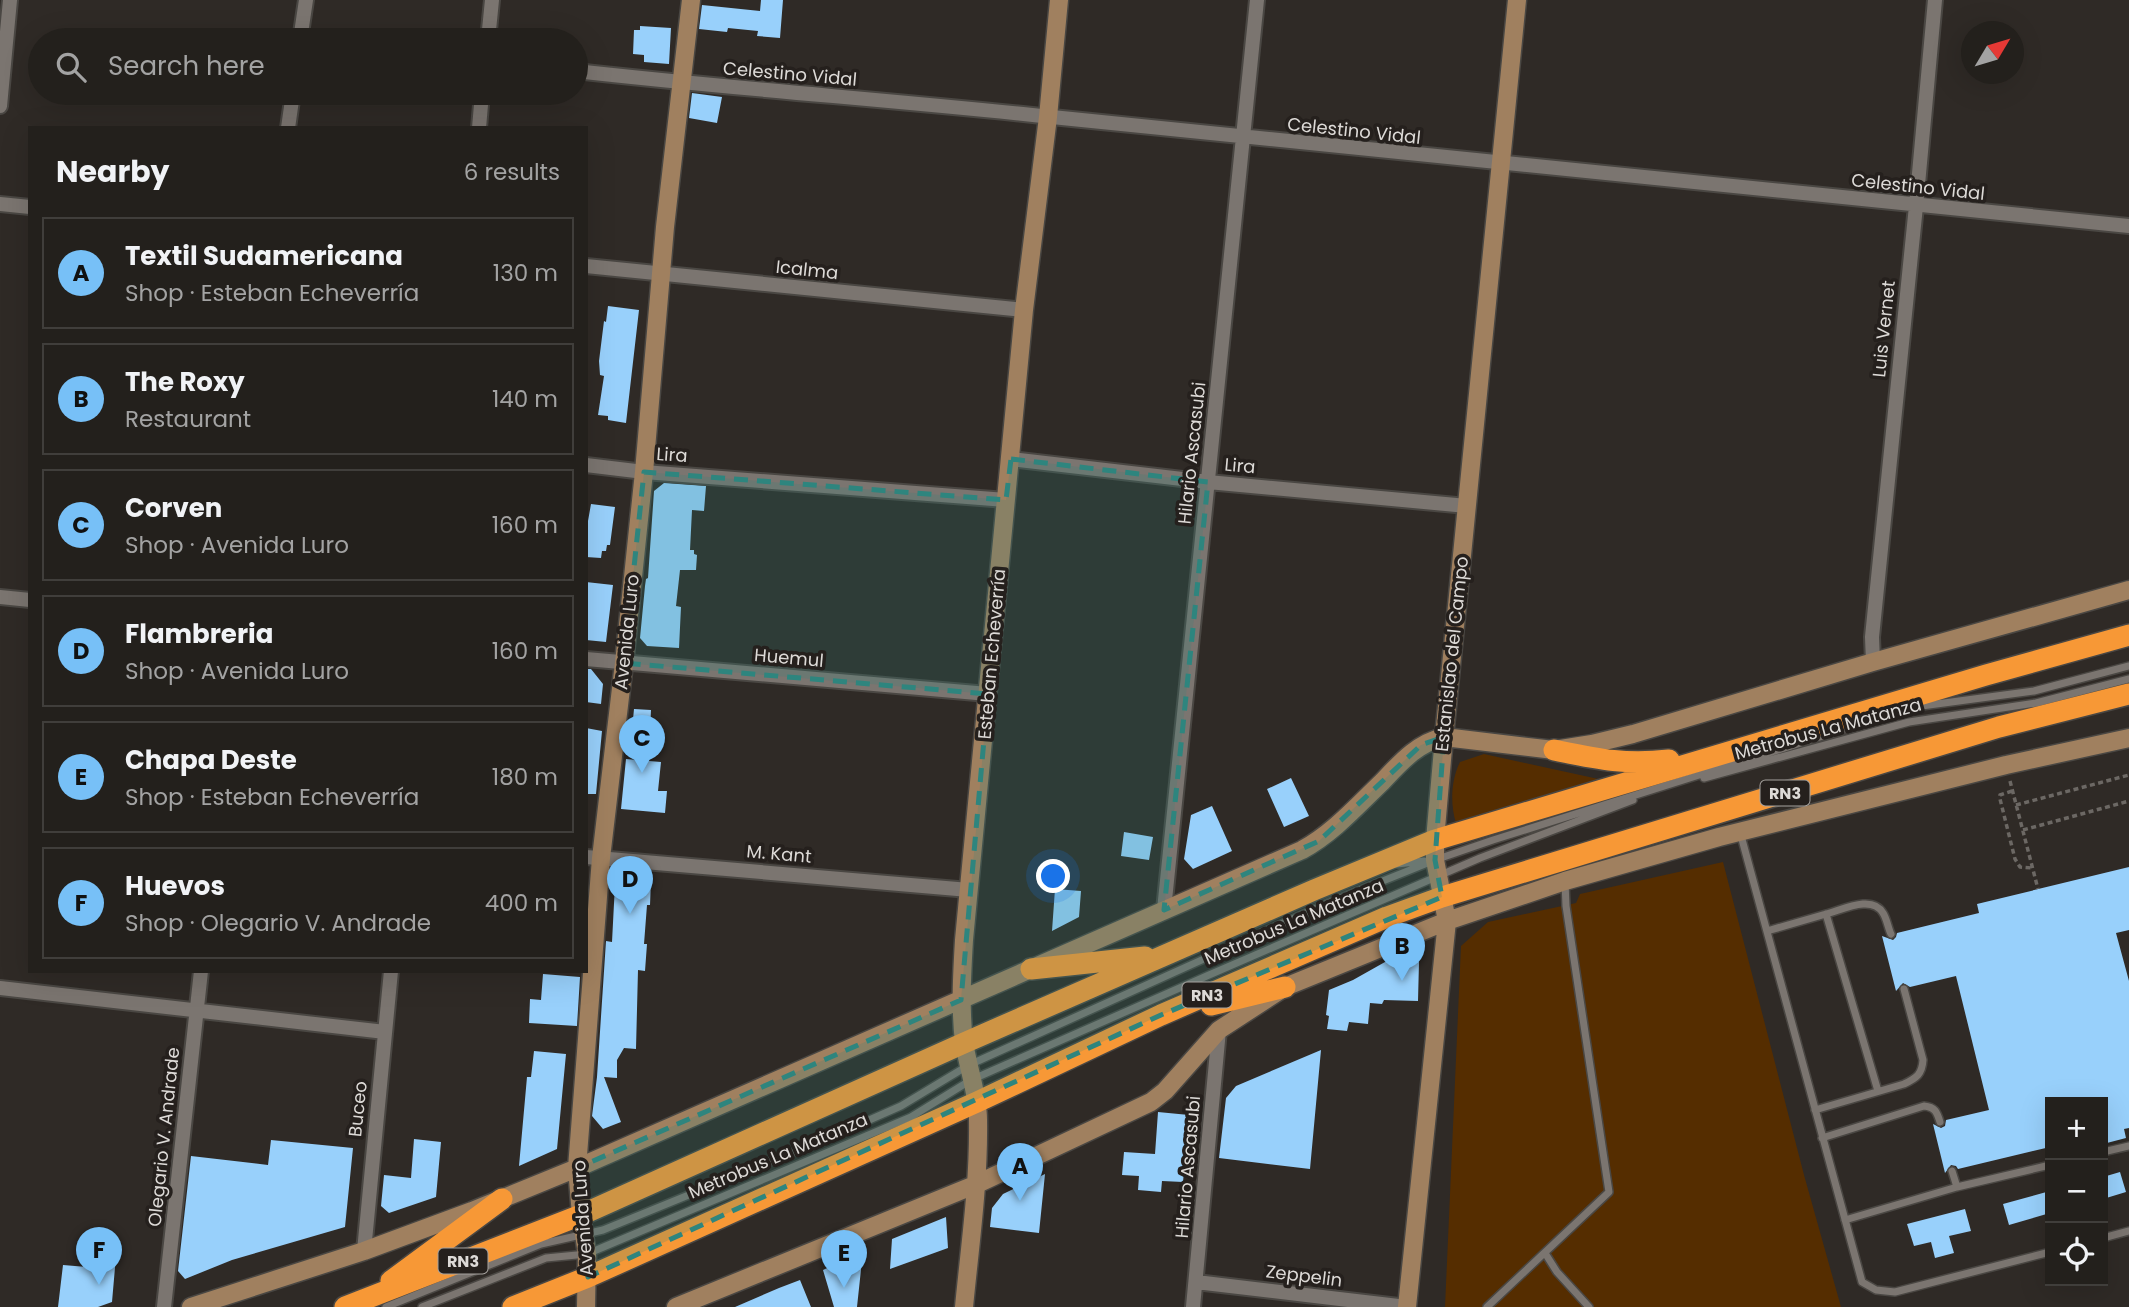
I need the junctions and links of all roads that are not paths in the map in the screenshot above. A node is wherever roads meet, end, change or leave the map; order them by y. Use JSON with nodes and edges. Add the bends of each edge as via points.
{"nodes":[{"id":1,"x":10,"y":0,"type":"edge"},
{"id":2,"x":306,"y":0,"type":"edge"},
{"id":3,"x":492,"y":0,"type":"edge"},
{"id":4,"x":691,"y":0,"type":"edge"},
{"id":5,"x":1059,"y":0,"type":"edge"},
{"id":6,"x":1257,"y":0,"type":"edge"},
{"id":7,"x":1517,"y":0,"type":"edge"},
{"id":8,"x":1935,"y":0,"type":"edge"},
{"id":9,"x":302,"y":28,"type":"edge"},
{"id":10,"x":489,"y":28,"type":"edge"},
{"id":11,"x":588,"y":72,"type":"edge"},
{"id":12,"x":682,"y":83,"type":"junction"},
{"id":13,"x":291,"y":105,"type":"edge"},
{"id":14,"x":481,"y":105,"type":"edge"},
{"id":15,"x":0,"y":106,"type":"edge"},
{"id":16,"x":1048,"y":117,"type":"junction"},
{"id":17,"x":288,"y":126,"type":"edge"},
{"id":18,"x":479,"y":126,"type":"edge"},
{"id":19,"x":1243,"y":139,"type":"junction"},
{"id":20,"x":1502,"y":165,"type":"junction"},
{"id":21,"x":0,"y":204,"type":"edge"},
{"id":22,"x":1916,"y":206,"type":"junction"},
{"id":23,"x":28,"y":207,"type":"edge"},
{"id":24,"x":2129,"y":226,"type":"edge"},
{"id":25,"x":588,"y":266,"type":"edge"},
{"id":26,"x":662,"y":275,"type":"junction"},
{"id":27,"x":1024,"y":310,"type":"junction"},
{"id":28,"x":1011,"y":459,"type":"junction"},
{"id":29,"x":588,"y":465,"type":"edge"},
{"id":30,"x":644,"y":472,"type":"junction"},
{"id":31,"x":1208,"y":482,"type":"junction"},
{"id":32,"x":1006,"y":500,"type":"junction"},
{"id":33,"x":1466,"y":506,"type":"junction"},
{"id":34,"x":2129,"y":590,"type":"edge"},
{"id":35,"x":0,"y":597,"type":"edge"},
{"id":36,"x":28,"y":600,"type":"edge"},
{"id":37,"x":2129,"y":635,"type":"edge"},
{"id":38,"x":588,"y":659,"type":"edge"},
{"id":39,"x":1873,"y":662,"type":"junction"},
{"id":40,"x":624,"y":663,"type":"junction"},
{"id":41,"x":2129,"y":666,"type":"edge"},
{"id":42,"x":2129,"y":679,"type":"edge"},
{"id":43,"x":988,"y":694,"type":"junction"},
{"id":44,"x":2129,"y":694,"type":"edge"},
{"id":45,"x":1444,"y":737,"type":"junction"},
{"id":46,"x":2129,"y":738,"type":"edge"},
{"id":47,"x":1751,"y":745,"type":"junction"},
{"id":48,"x":1554,"y":750,"type":"junction"},
{"id":49,"x":1740,"y":832,"type":"junction"},
{"id":50,"x":594,"y":857,"type":"edge"},
{"id":51,"x":1438,"y":869,"type":"junction"},
{"id":52,"x":1565,"y":881,"type":"junction"},
{"id":53,"x":969,"y":890,"type":"junction"},
{"id":54,"x":1164,"y":910,"type":"junction"},
{"id":55,"x":1826,"y":914,"type":"junction"},
{"id":56,"x":1447,"y":921,"type":"junction"},
{"id":57,"x":1767,"y":931,"type":"junction"},
{"id":58,"x":1891,"y":934,"type":"dead end"},
{"id":59,"x":1168,"y":955,"type":"junction"},
{"id":60,"x":588,"y":967,"type":"edge"},
{"id":61,"x":1031,"y":969,"type":"junction"},
{"id":62,"x":201,"y":973,"type":"edge"},
{"id":63,"x":391,"y":973,"type":"edge"},
{"id":64,"x":588,"y":973,"type":"edge"},
{"id":65,"x":1285,"y":987,"type":"junction"},
{"id":66,"x":0,"y":988,"type":"edge"},
{"id":67,"x":1904,"y":989,"type":"dead end"},
{"id":68,"x":961,"y":1000,"type":"junction"},
{"id":69,"x":197,"y":1011,"type":"junction"},
{"id":70,"x":1161,"y":1015,"type":"junction"},
{"id":71,"x":1219,"y":1030,"type":"junction"},
{"id":72,"x":385,"y":1032,"type":"junction"},
{"id":73,"x":964,"y":1043,"type":"junction"},
{"id":74,"x":970,"y":1073,"type":"junction"},
{"id":75,"x":1878,"y":1091,"type":"junction"},
{"id":76,"x":977,"y":1102,"type":"junction"},
{"id":77,"x":1815,"y":1110,"type":"junction"},
{"id":78,"x":1940,"y":1122,"type":"dead end"},
{"id":79,"x":1822,"y":1138,"type":"junction"},
{"id":80,"x":2129,"y":1146,"type":"edge"},
{"id":81,"x":2108,"y":1152,"type":"edge"},
{"id":82,"x":2045,"y":1166,"type":"edge"},
{"id":83,"x":577,"y":1168,"type":"junction"},
{"id":84,"x":1952,"y":1171,"type":"dead end"},
{"id":85,"x":976,"y":1184,"type":"junction"},
{"id":86,"x":1957,"y":1188,"type":"junction"},
{"id":87,"x":502,"y":1199,"type":"junction"},
{"id":88,"x":1845,"y":1220,"type":"junction"},
{"id":89,"x":582,"y":1225,"type":"junction"},
{"id":90,"x":2129,"y":1231,"type":"edge"},
{"id":91,"x":2108,"y":1237,"type":"edge"},
{"id":92,"x":364,"y":1251,"type":"junction"},
{"id":93,"x":1545,"y":1252,"type":"junction"},
{"id":94,"x":2045,"y":1253,"type":"edge"},
{"id":95,"x":587,"y":1254,"type":"junction"},
{"id":96,"x":588,"y":1277,"type":"junction"},
{"id":97,"x":1196,"y":1282,"type":"junction"},
{"id":98,"x":376,"y":1303,"type":"edge"},
{"id":99,"x":164,"y":1307,"type":"edge"},
{"id":100,"x":191,"y":1307,"type":"edge"},
{"id":101,"x":345,"y":1307,"type":"edge"},
{"id":102,"x":422,"y":1307,"type":"edge"},
{"id":103,"x":513,"y":1307,"type":"edge"},
{"id":104,"x":586,"y":1307,"type":"edge"},
{"id":105,"x":676,"y":1307,"type":"edge"},
{"id":106,"x":964,"y":1307,"type":"edge"},
{"id":107,"x":1193,"y":1307,"type":"edge"},
{"id":108,"x":1407,"y":1307,"type":"edge"},
{"id":109,"x":1487,"y":1307,"type":"edge"},
{"id":110,"x":1589,"y":1307,"type":"edge"}],
"edges":[{"from":1,"to":15,"type":"street"},
{"from":2,"to":9,"type":"street"},
{"from":3,"to":10,"type":"street"},
{"from":4,"to":12,"type":"street","name":"Avenida Luro"},
{"from":5,"to":16,"type":"street","name":"Esteban Echeverría"},
{"from":6,"to":19,"type":"street","name":"Hilario Ascasubi"},
{"from":7,"to":20,"type":"street","name":"Estanislao del Campo"},
{"from":8,"to":22,"type":"street","name":"Luis Vernet"},
{"from":11,"to":12,"type":"street","name":"Celestino Vidal"},
{"from":12,"to":16,"type":"street","name":"Celestino Vidal"},
{"from":12,"to":26,"type":"street","name":"Avenida Luro"},
{"from":13,"to":17,"type":"street"},
{"from":14,"to":18,"type":"street"},
{"from":16,"to":19,"type":"street","name":"Celestino Vidal"},
{"from":16,"to":27,"type":"street","name":"Esteban Echeverría"},
{"from":19,"to":20,"type":"street","name":"Celestino Vidal"},
{"from":19,"to":31,"type":"street","name":"Hilario Ascasubi"},
{"from":20,"to":22,"type":"street","name":"Celestino Vidal"},
{"from":20,"to":33,"type":"street","name":"Estanislao del Campo"},
{"from":21,"to":23,"type":"street"},
{"from":22,"to":24,"type":"street","name":"Celestino Vidal"},
{"from":22,"to":39,"type":"street","name":"Luis Vernet"},
{"from":25,"to":26,"type":"street","name":"Icalma"},
{"from":26,"to":27,"type":"street","name":"Icalma"},
{"from":26,"to":30,"type":"street","name":"Avenida Luro"},
{"from":27,"to":28,"type":"street","name":"Esteban Echeverría"},
{"from":28,"to":31,"type":"street","name":"Lira"},
{"from":28,"to":32,"type":"street","name":"Esteban Echeverría"},
{"from":29,"to":30,"type":"street","name":"Lira"},
{"from":30,"to":32,"type":"street","name":"Lira"},
{"from":30,"to":40,"type":"street","name":"Avenida Luro"},
{"from":31,"to":33,"type":"street","name":"Lira"},
{"from":31,"to":54,"type":"street","name":"Hilario Ascasubi"},
{"from":32,"to":43,"type":"street","name":"Esteban Echeverría"},
{"from":33,"to":45,"type":"street","name":"Estanislao del Campo"},
{"from":34,"to":39,"type":"street"},
{"from":35,"to":36,"type":"street"},
{"from":37,"to":47,"type":"highway","number":"RN3"},
{"from":38,"to":40,"type":"street","name":"Huemul"},
{"from":39,"to":48,"type":"street","via":[[1633,734]]},
{"from":40,"to":43,"type":"street","name":"Huemul"},
{"from":40,"to":50,"type":"street","name":"Avenida Luro"},
{"from":41,"to":51,"type":"lane","name":"Metrobus La Matanza","via":[[2034,691],[1917,706],[1493,840]]},
{"from":42,"to":51,"type":"lane","name":"Metrobus La Matanza","via":[[2036,703],[1909,722],[1657,792],[1480,858]]},
{"from":43,"to":53,"type":"street","name":"Esteban Echeverría"},
{"from":44,"to":51,"type":"highway","number":"RN3"},
{"from":45,"to":48,"type":"street"},
{"from":45,"to":51,"type":"street","name":"Estanislao del Campo"},
{"from":45,"to":54,"type":"street","via":[[1421,745],[1318,841]]},
{"from":46,"to":49,"type":"street"},
{"from":47,"to":48,"type":"highway","via":[[1643,763],[1611,762]]},
{"from":47,"to":51,"type":"highway","number":"RN3"},
{"from":49,"to":52,"type":"street"},
{"from":49,"to":57,"type":"lane"},
{"from":50,"to":53,"type":"street","name":"M. Kant"},
{"from":50,"to":60,"type":"street","name":"Avenida Luro"},
{"from":51,"to":56,"type":"street","name":"Estanislao del Campo"},
{"from":51,"to":59,"type":"highway","number":"RN3","via":[[1376,866]]},
{"from":51,"to":70,"type":"highway","number":"RN3","via":[[1387,916]]},
{"from":51,"to":74,"type":"lane","name":"Metrobus La Matanza"},
{"from":51,"to":74,"type":"lane","name":"Metrobus La Matanza","via":[[1328,903]]},
{"from":52,"to":56,"type":"street"},
{"from":52,"to":93,"type":"lane","via":[[1609,1192]]},
{"from":53,"to":68,"type":"street","name":"Esteban Echeverría"},
{"from":54,"to":61,"type":"street"},
{"from":55,"to":57,"type":"lane"},
{"from":55,"to":58,"type":"lane","via":[[1867,903],[1877,906]]},
{"from":55,"to":75,"type":"lane"},
{"from":56,"to":65,"type":"street"},
{"from":56,"to":108,"type":"street","name":"Estanislao del Campo"},
{"from":57,"to":77,"type":"lane"},
{"from":59,"to":61,"type":"highway"},
{"from":59,"to":73,"type":"highway","number":"RN3"},
{"from":61,"to":68,"type":"street"},
{"from":62,"to":69,"type":"street","name":"Olegario V. Andrade"},
{"from":63,"to":72,"type":"street","name":"Buceo"},
{"from":64,"to":83,"type":"street","name":"Avenida Luro"},
{"from":65,"to":70,"type":"highway"},
{"from":65,"to":71,"type":"street"},
{"from":66,"to":69,"type":"street"},
{"from":67,"to":75,"type":"lane","via":[[1922,1070],[1915,1079]]},
{"from":68,"to":73,"type":"street","name":"Esteban Echeverría"},
{"from":68,"to":83,"type":"street"},
{"from":69,"to":72,"type":"street"},
{"from":69,"to":99,"type":"street","name":"Olegario V. Andrade"},
{"from":70,"to":76,"type":"highway","number":"RN3"},
{"from":71,"to":85,"type":"street","via":[[1150,1102]]},
{"from":71,"to":97,"type":"street","name":"Hilario Ascasubi"},
{"from":72,"to":92,"type":"street","name":"Buceo"},
{"from":73,"to":74,"type":"street","name":"Esteban Echeverría"},
{"from":73,"to":89,"type":"highway","number":"RN3"},
{"from":74,"to":76,"type":"street","name":"Esteban Echeverría"},
{"from":74,"to":89,"type":"lane","name":"Metrobus La Matanza","via":[[643,1215],[603,1230]]},
{"from":74,"to":95,"type":"lane","name":"Metrobus La Matanza","via":[[911,1117]]},
{"from":75,"to":77,"type":"lane"},
{"from":76,"to":85,"type":"street","name":"Esteban Echeverría"},
{"from":76,"to":96,"type":"highway","number":"RN3"},
{"from":77,"to":79,"type":"lane"},
{"from":78,"to":79,"type":"lane","via":[[1931,1106],[1924,1106]]},
{"from":79,"to":88,"type":"lane"},
{"from":80,"to":81,"type":"lane"},
{"from":82,"to":86,"type":"lane"},
{"from":83,"to":87,"type":"street"},
{"from":83,"to":89,"type":"street","name":"Avenida Luro"},
{"from":84,"to":86,"type":"lane"},
{"from":85,"to":105,"type":"street"},
{"from":85,"to":106,"type":"street","name":"Esteban Echeverría"},
{"from":86,"to":88,"type":"lane"},
{"from":87,"to":92,"type":"street"},
{"from":87,"to":98,"type":"highway"},
{"from":88,"to":94,"type":"lane","via":[[1862,1282],[1875,1290],[1895,1292]]},
{"from":89,"to":95,"type":"street","name":"Avenida Luro"},
{"from":89,"to":98,"type":"highway","number":"RN3"},
{"from":90,"to":91,"type":"lane"},
{"from":92,"to":100,"type":"street"},
{"from":93,"to":109,"type":"lane"},
{"from":93,"to":110,"type":"lane"},
{"from":95,"to":96,"type":"street","name":"Avenida Luro"},
{"from":95,"to":102,"type":"lane","name":"Metrobus La Matanza","via":[[546,1258]]},
{"from":96,"to":103,"type":"highway","number":"RN3"},
{"from":96,"to":104,"type":"street","name":"Avenida Luro"},
{"from":97,"to":107,"type":"street","name":"Hilario Ascasubi"},
{"from":97,"to":108,"type":"street","name":"Zeppelin"},
{"from":98,"to":101,"type":"highway","number":"RN3"}]}
